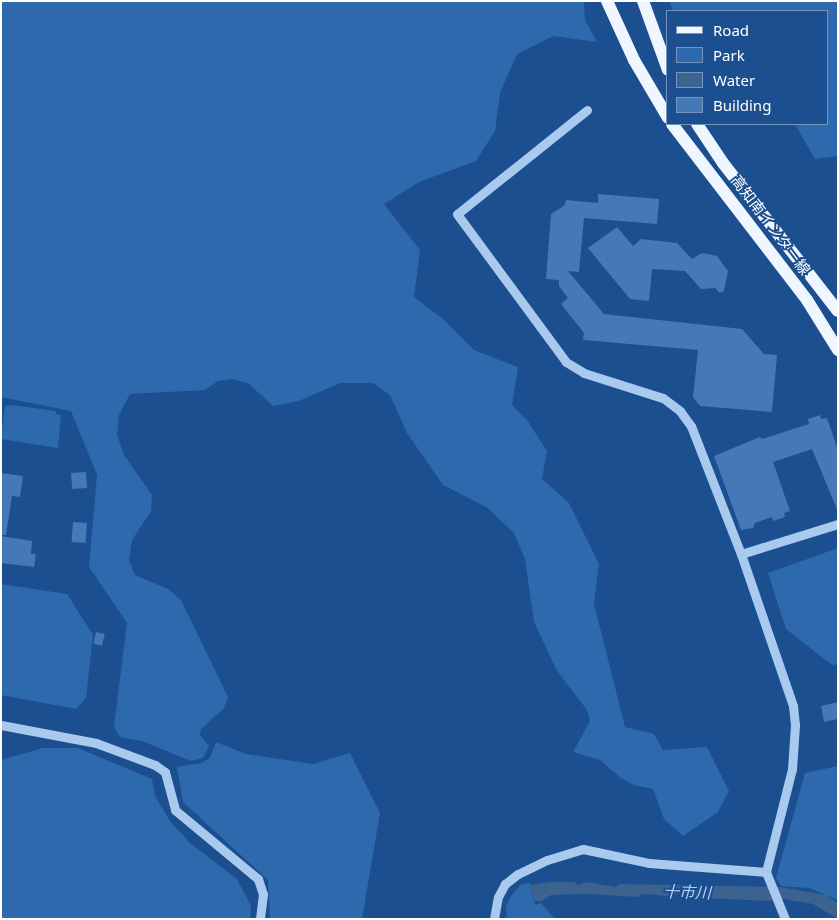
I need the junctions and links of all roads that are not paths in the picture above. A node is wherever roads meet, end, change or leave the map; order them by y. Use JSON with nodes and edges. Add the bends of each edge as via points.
{"nodes":[{"id":1,"x":607,"y":1,"type":"edge"},
{"id":2,"x":643,"y":1,"type":"edge"},
{"id":3,"x":666,"y":64,"type":"edge"},
{"id":4,"x":587,"y":110,"type":"dead end"},
{"id":5,"x":666,"y":115,"type":"edge"},
{"id":6,"x":673,"y":125,"type":"edge"},
{"id":7,"x":698,"y":125,"type":"edge"},
{"id":8,"x":838,"y":311,"type":"edge"},
{"id":9,"x":838,"y":350,"type":"edge"},
{"id":10,"x":838,"y":524,"type":"edge"},
{"id":11,"x":741,"y":554,"type":"junction"},
{"id":12,"x":1,"y":725,"type":"edge"},
{"id":13,"x":767,"y":876,"type":"junction"},
{"id":14,"x":260,"y":919,"type":"edge"},
{"id":15,"x":494,"y":919,"type":"edge"},
{"id":16,"x":785,"y":919,"type":"edge"}],
"edges":[{"from":1,"to":5,"type":"main road","via":[[634,60]]},
{"from":2,"to":3,"type":"main road"},
{"from":4,"to":11,"type":"street","via":[[457,214],[566,362],[584,373],[662,398],[680,410],[691,426]]},
{"from":6,"to":9,"type":"main road","name":"高知南インター線","via":[[807,300]]},
{"from":7,"to":8,"type":"main road","name":"高知南インター線","via":[[740,187]]},
{"from":10,"to":11,"type":"street"},
{"from":11,"to":13,"type":"street","via":[[787,685],[796,726],[790,776]]},
{"from":12,"to":14,"type":"street","via":[[96,743],[156,765],[165,772],[175,810],[258,878],[263,894]]},
{"from":13,"to":15,"type":"street","via":[[649,863],[583,849],[547,860],[505,884],[498,896]]},
{"from":13,"to":16,"type":"street"}]}
